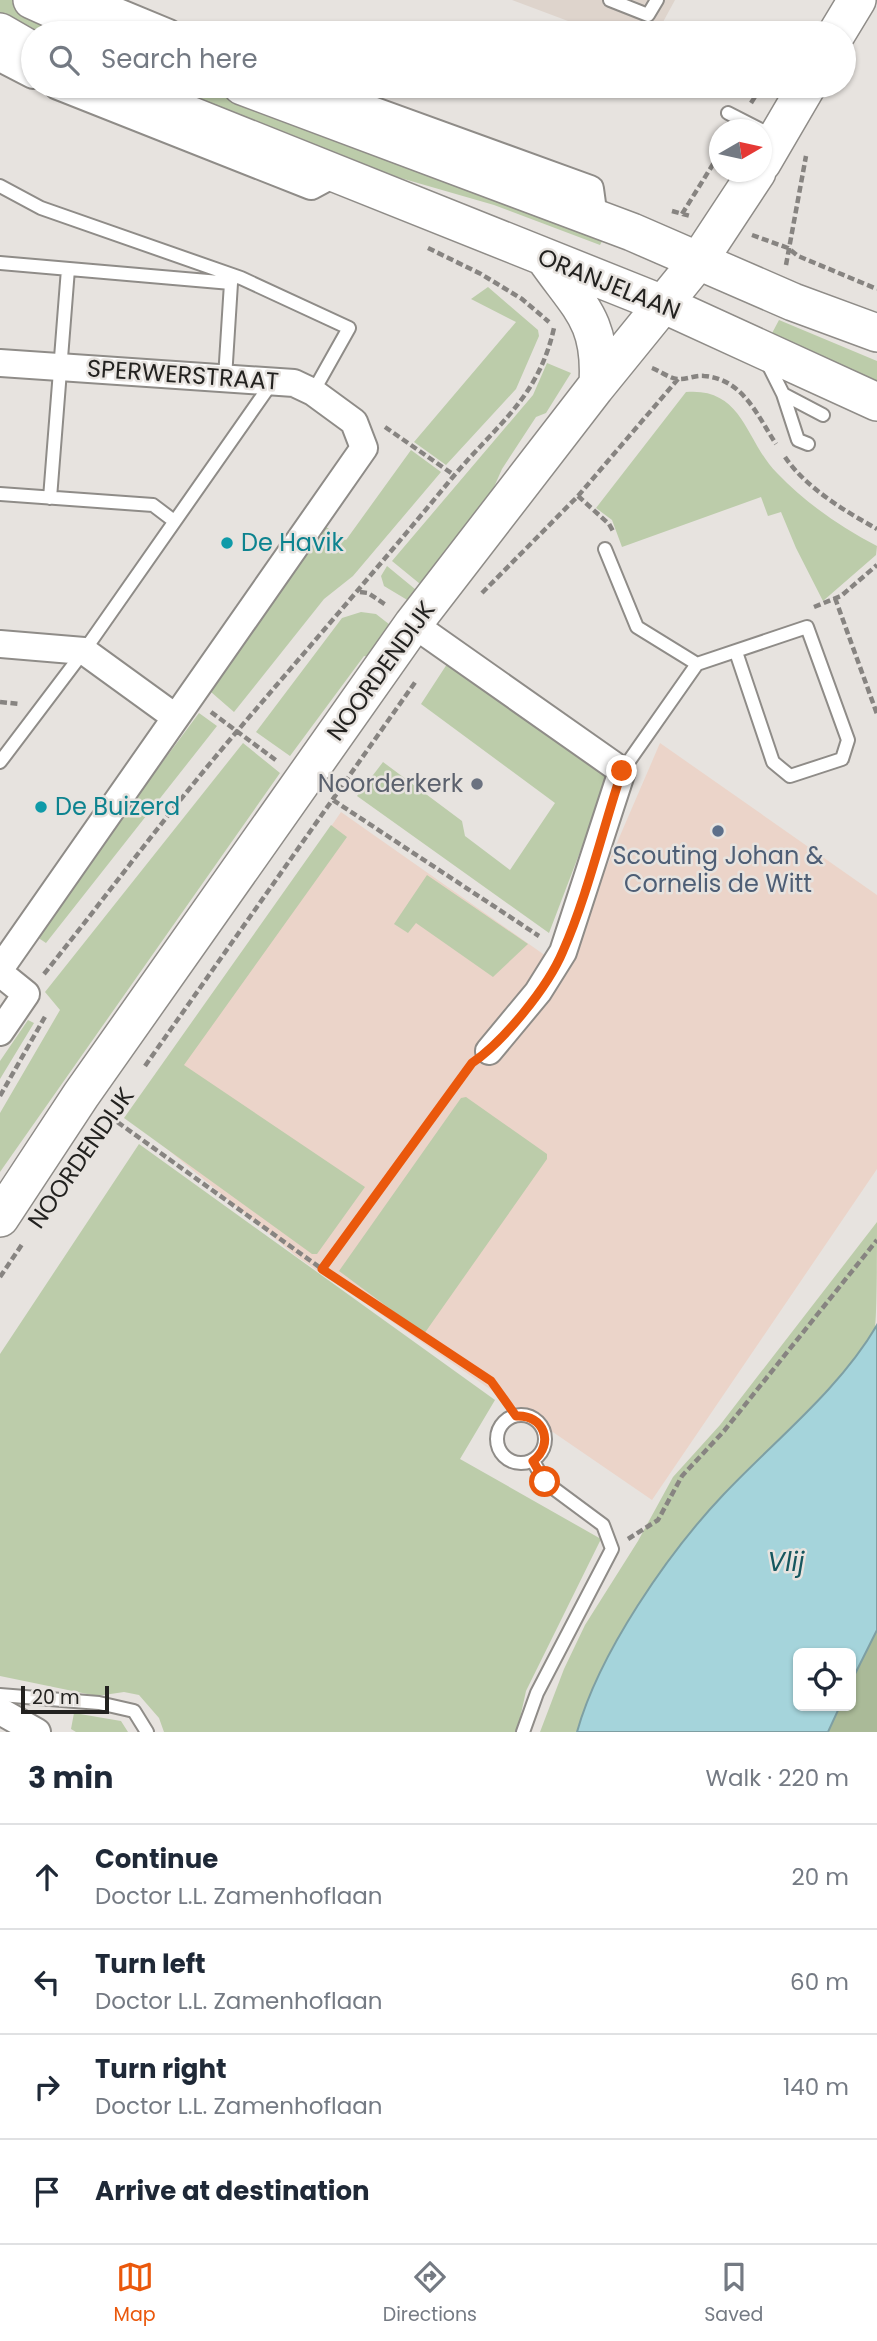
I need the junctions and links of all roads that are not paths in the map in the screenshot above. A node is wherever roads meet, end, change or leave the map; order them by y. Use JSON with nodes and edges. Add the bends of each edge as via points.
{"nodes":[{"id":1,"x":32,"y":0,"type":"edge"},
{"id":2,"x":89,"y":0,"type":"edge"},
{"id":3,"x":610,"y":0,"type":"edge"},
{"id":4,"x":657,"y":0,"type":"edge"},
{"id":5,"x":857,"y":0,"type":"edge"},
{"id":6,"x":79,"y":21,"type":"edge"},
{"id":7,"x":140,"y":21,"type":"edge"},
{"id":8,"x":845,"y":21,"type":"edge"},
{"id":9,"x":0,"y":32,"type":"edge"},
{"id":10,"x":21,"y":44,"type":"edge"},
{"id":11,"x":0,"y":58,"type":"edge"},
{"id":12,"x":21,"y":69,"type":"edge"},
{"id":13,"x":88,"y":98,"type":"edge"},
{"id":14,"x":148,"y":98,"type":"edge"},
{"id":15,"x":274,"y":98,"type":"edge"},
{"id":16,"x":339,"y":98,"type":"edge"},
{"id":17,"x":802,"y":98,"type":"edge"},
{"id":18,"x":728,"y":113,"type":"dead end"},
{"id":19,"x":782,"y":151,"type":"edge"},
{"id":20,"x":337,"y":172,"type":"junction"},
{"id":21,"x":750,"y":182,"type":"edge"},
{"id":22,"x":0,"y":186,"type":"edge"},
{"id":23,"x":594,"y":218,"type":"junction"},
{"id":24,"x":545,"y":258,"type":"junction"},
{"id":25,"x":699,"y":260,"type":"junction"},
{"id":26,"x":0,"y":264,"type":"edge"},
{"id":27,"x":68,"y":269,"type":"junction"},
{"id":28,"x":665,"y":305,"type":"junction"},
{"id":29,"x":877,"y":333,"type":"edge"},
{"id":30,"x":761,"y":350,"type":"junction"},
{"id":31,"x":0,"y":363,"type":"edge"},
{"id":32,"x":60,"y":368,"type":"junction"},
{"id":33,"x":225,"y":378,"type":"junction"},
{"id":34,"x":598,"y":384,"type":"junction"},
{"id":35,"x":293,"y":385,"type":"junction"},
{"id":36,"x":783,"y":394,"type":"junction"},
{"id":37,"x":877,"y":402,"type":"edge"},
{"id":38,"x":823,"y":415,"type":"dead end"},
{"id":39,"x":808,"y":444,"type":"dead end"},
{"id":40,"x":0,"y":494,"type":"edge"},
{"id":41,"x":50,"y":498,"type":"junction"},
{"id":42,"x":174,"y":521,"type":"junction"},
{"id":43,"x":604,"y":549,"type":"road end"},
{"id":44,"x":428,"y":634,"type":"junction"},
{"id":45,"x":0,"y":644,"type":"edge"},
{"id":46,"x":85,"y":651,"type":"junction"},
{"id":47,"x":736,"y":652,"type":"junction"},
{"id":48,"x":697,"y":664,"type":"junction"},
{"id":49,"x":183,"y":707,"type":"junction"},
{"id":50,"x":0,"y":762,"type":"edge"},
{"id":51,"x":622,"y":771,"type":"junction"},
{"id":52,"x":0,"y":971,"type":"edge"},
{"id":53,"x":0,"y":1032,"type":"edge"},
{"id":54,"x":489,"y":1051,"type":"road end"},
{"id":55,"x":16,"y":1224,"type":"edge"},
{"id":56,"x":533,"y":1461,"type":"junction"},
{"id":57,"x":0,"y":1695,"type":"edge"},
{"id":58,"x":0,"y":1711,"type":"edge"},
{"id":59,"x":37,"y":1732,"type":"edge"},
{"id":60,"x":147,"y":1732,"type":"edge"},
{"id":61,"x":523,"y":1732,"type":"edge"}],
"edges":[{"from":1,"to":6,"type":"main road"},
{"from":2,"to":7,"type":"street"},
{"from":3,"to":4,"type":"lane","via":[[648,15]]},
{"from":5,"to":8,"type":"main road"},
{"from":9,"to":10,"type":"main road"},
{"from":11,"to":12,"type":"street"},
{"from":13,"to":20,"type":"street","via":[[311,186]]},
{"from":14,"to":20,"type":"main road","name":"ORANJELAAN"},
{"from":15,"to":23,"type":"main road"},
{"from":16,"to":23,"type":"street","via":[[590,189]]},
{"from":17,"to":19,"type":"main road"},
{"from":18,"to":19,"type":"lane"},
{"from":20,"to":24,"type":"main road","name":"ORANJELAAN"},
{"from":21,"to":25,"type":"main road","name":"NOORDENDIJK"},
{"from":22,"to":35,"type":"lane","via":[[41,208],[241,278],[349,328]]},
{"from":23,"to":25,"type":"main road"},
{"from":24,"to":28,"type":"main road","name":"ORANJELAAN"},
{"from":24,"to":34,"type":"main road","via":[[594,330],[600,358]]},
{"from":25,"to":28,"type":"main road","name":"NOORDENDIJK"},
{"from":25,"to":29,"type":"main road"},
{"from":26,"to":27,"type":"lane"},
{"from":27,"to":32,"type":"lane"},
{"from":27,"to":33,"type":"lane","via":[[231,283]]},
{"from":28,"to":30,"type":"main road","name":"ORANJELAAN"},
{"from":28,"to":34,"type":"main road","name":"NOORDENDIJK"},
{"from":30,"to":36,"type":"lane"},
{"from":30,"to":37,"type":"main road","name":"ORANJELAAN"},
{"from":31,"to":32,"type":"street","name":"SPERWERSTRAAT"},
{"from":32,"to":33,"type":"street","name":"SPERWERSTRAAT"},
{"from":32,"to":41,"type":"lane"},
{"from":33,"to":35,"type":"street","name":"SPERWERSTRAAT"},
{"from":34,"to":44,"type":"main road","name":"NOORDENDIJK"},
{"from":35,"to":42,"type":"lane"},
{"from":35,"to":49,"type":"street","name":"SPERWERSTRAAT","via":[[354,422],[364,448]]},
{"from":36,"to":38,"type":"lane"},
{"from":36,"to":39,"type":"lane","via":[[798,440]]},
{"from":40,"to":41,"type":"lane"},
{"from":41,"to":42,"type":"lane","via":[[153,505]]},
{"from":42,"to":46,"type":"lane"},
{"from":43,"to":48,"type":"lane","via":[[637,626]]},
{"from":44,"to":51,"type":"street"},
{"from":44,"to":55,"type":"main road","name":"NOORDENDIJK","via":[[303,779],[81,1096]]},
{"from":45,"to":46,"type":"street"},
{"from":46,"to":49,"type":"street"},
{"from":46,"to":50,"type":"lane"},
{"from":47,"to":47,"type":"lane","via":[[774,762],[790,776],[842,759],[848,740],[807,627]]},
{"from":47,"to":48,"type":"lane"},
{"from":48,"to":51,"type":"lane"},
{"from":49,"to":52,"type":"street"},
{"from":51,"to":54,"type":"street","via":[[563,952],[538,992]]},
{"from":52,"to":53,"type":"street","via":[[26,994]]},
{"from":56,"to":56,"type":"lane","via":[[545,1446],[544,1430],[534,1419],[516,1416],[501,1426],[499,1450],[513,1463]]},
{"from":56,"to":61,"type":"lane","via":[[545,1482],[603,1525],[612,1549],[537,1693]]},
{"from":57,"to":60,"type":"lane","via":[[99,1703],[134,1711]]},
{"from":58,"to":59,"type":"street"}]}
